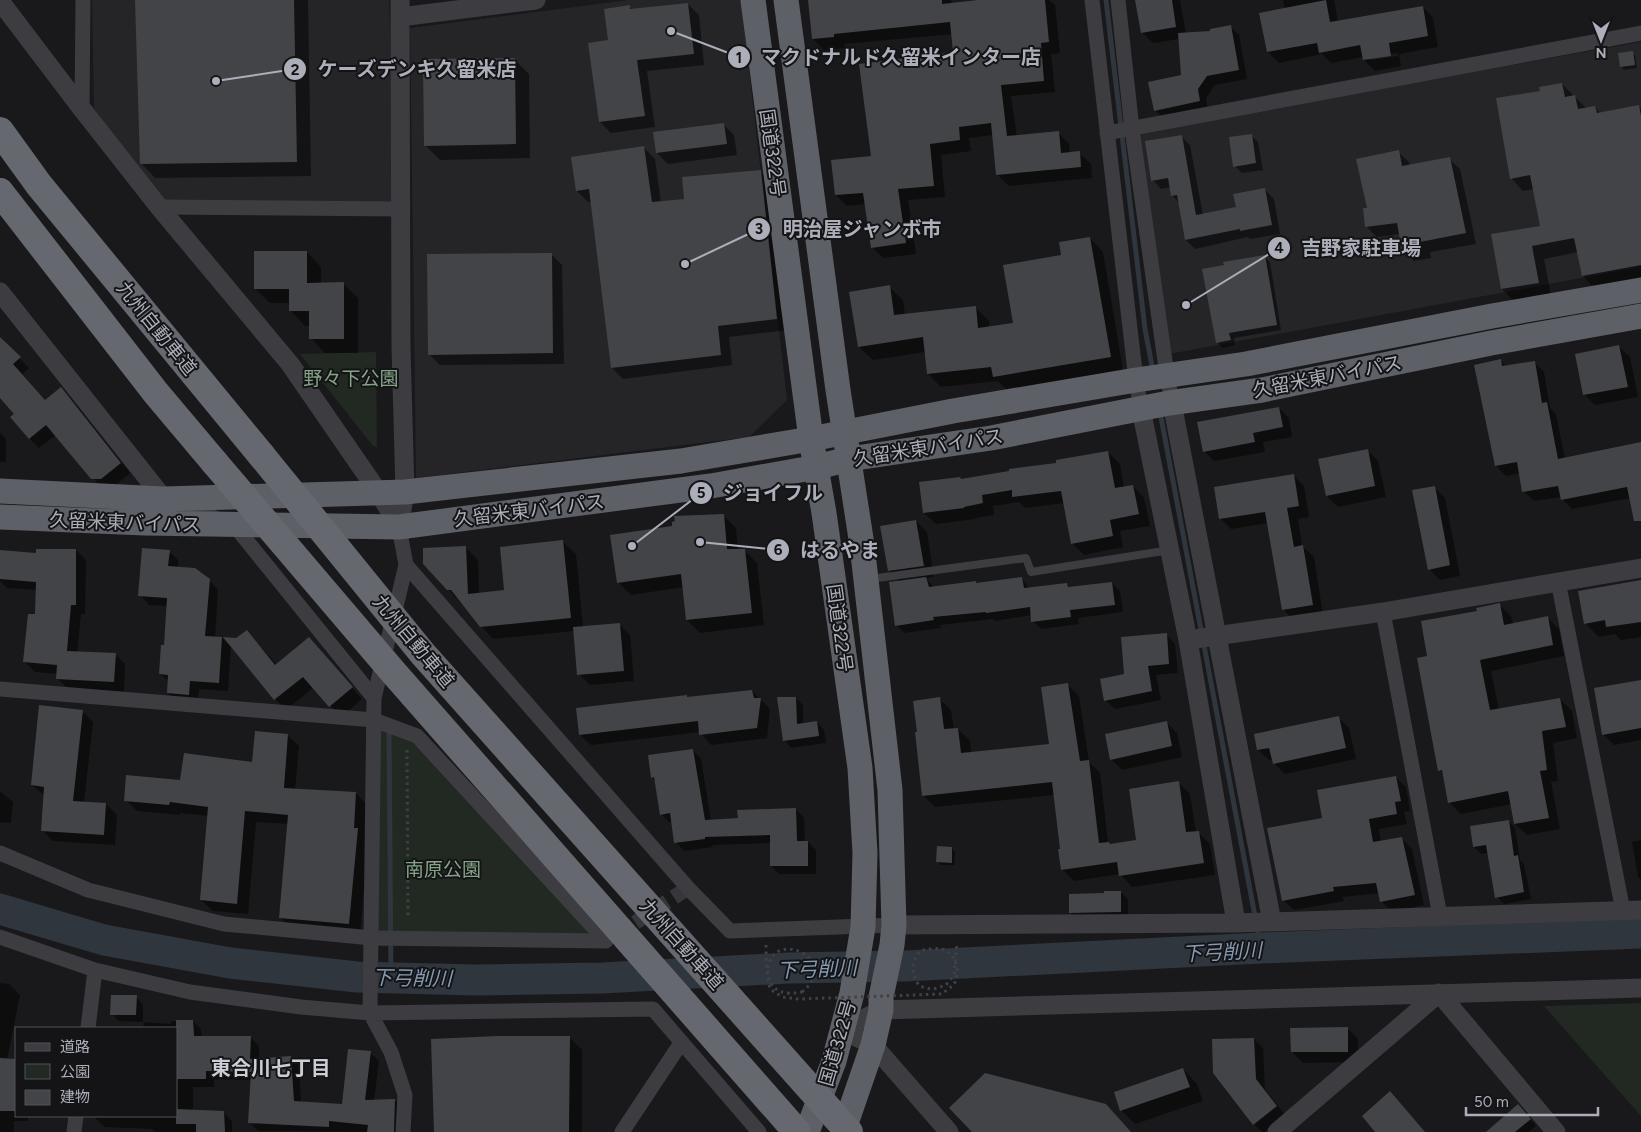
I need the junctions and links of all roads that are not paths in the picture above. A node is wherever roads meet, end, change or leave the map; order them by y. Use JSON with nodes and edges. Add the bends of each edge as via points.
{"nodes":[{"id":1,"x":83,"y":0,"type":"edge"},
{"id":2,"x":536,"y":0,"type":"edge"},
{"id":3,"x":752,"y":0,"type":"edge"},
{"id":4,"x":786,"y":0,"type":"edge"},
{"id":5,"x":1092,"y":0,"type":"edge"},
{"id":6,"x":1118,"y":0,"type":"edge"},
{"id":7,"x":0,"y":1,"type":"edge"},
{"id":8,"x":400,"y":8,"type":"edge"},
{"id":9,"x":1641,"y":33,"type":"edge"},
{"id":10,"x":82,"y":109,"type":"junction"},
{"id":11,"x":1132,"y":129,"type":"junction"},
{"id":12,"x":0,"y":131,"type":"edge"},
{"id":13,"x":1107,"y":133,"type":"junction"},
{"id":14,"x":0,"y":192,"type":"edge"},
{"id":15,"x":159,"y":207,"type":"junction"},
{"id":16,"x":400,"y":209,"type":"junction"},
{"id":17,"x":0,"y":218,"type":"edge"},
{"id":18,"x":1641,"y":290,"type":"edge"},
{"id":19,"x":0,"y":292,"type":"edge"},
{"id":20,"x":1641,"y":316,"type":"edge"},
{"id":21,"x":1152,"y":377,"type":"junction"},
{"id":22,"x":156,"y":393,"type":"junction"},
{"id":23,"x":1157,"y":406,"type":"junction"},
{"id":24,"x":845,"y":432,"type":"junction"},
{"id":25,"x":811,"y":440,"type":"junction"},
{"id":26,"x":849,"y":459,"type":"junction"},
{"id":27,"x":817,"y":467,"type":"junction"},
{"id":28,"x":0,"y":491,"type":"edge"},
{"id":29,"x":405,"y":492,"type":"junction"},
{"id":30,"x":379,"y":493,"type":"junction"},
{"id":31,"x":164,"y":499,"type":"junction"},
{"id":32,"x":0,"y":517,"type":"edge"},
{"id":33,"x":234,"y":525,"type":"junction"},
{"id":34,"x":399,"y":527,"type":"junction"},
{"id":35,"x":1170,"y":550,"type":"junction"},
{"id":36,"x":406,"y":565,"type":"junction"},
{"id":37,"x":1641,"y":568,"type":"edge"},
{"id":38,"x":866,"y":580,"type":"junction"},
{"id":39,"x":1558,"y":581,"type":"junction"},
{"id":40,"x":1383,"y":612,"type":"junction"},
{"id":41,"x":1218,"y":636,"type":"junction"},
{"id":42,"x":1188,"y":640,"type":"junction"},
{"id":43,"x":0,"y":689,"type":"edge"},
{"id":44,"x":374,"y":698,"type":"junction"},
{"id":45,"x":374,"y":720,"type":"junction"},
{"id":46,"x":0,"y":853,"type":"edge"},
{"id":47,"x":1632,"y":910,"type":"edge"},
{"id":48,"x":1440,"y":916,"type":"junction"},
{"id":49,"x":1272,"y":922,"type":"junction"},
{"id":50,"x":1236,"y":924,"type":"junction"},
{"id":51,"x":893,"y":935,"type":"junction"},
{"id":52,"x":862,"y":936,"type":"junction"},
{"id":53,"x":0,"y":937,"type":"edge"},
{"id":54,"x":372,"y":938,"type":"junction"},
{"id":55,"x":95,"y":970,"type":"junction"},
{"id":56,"x":1641,"y":988,"type":"edge"},
{"id":57,"x":1440,"y":993,"type":"junction"},
{"id":58,"x":881,"y":1004,"type":"junction"},
{"id":59,"x":370,"y":1013,"type":"junction"},
{"id":60,"x":88,"y":1027,"type":"edge"},
{"id":61,"x":841,"y":1030,"type":"junction"},
{"id":62,"x":681,"y":1043,"type":"junction"},
{"id":63,"x":873,"y":1045,"type":"junction"},
{"id":64,"x":76,"y":1117,"type":"edge"},
{"id":65,"x":74,"y":1132,"type":"edge"},
{"id":66,"x":404,"y":1132,"type":"edge"},
{"id":67,"x":622,"y":1132,"type":"edge"},
{"id":68,"x":759,"y":1132,"type":"edge"},
{"id":69,"x":797,"y":1132,"type":"edge"},
{"id":70,"x":807,"y":1132,"type":"edge"},
{"id":71,"x":843,"y":1132,"type":"edge"},
{"id":72,"x":849,"y":1132,"type":"edge"},
{"id":73,"x":949,"y":1132,"type":"edge"},
{"id":74,"x":1277,"y":1132,"type":"edge"},
{"id":75,"x":1556,"y":1132,"type":"edge"}],
"edges":[{"from":1,"to":10,"type":"street"},
{"from":2,"to":8,"type":"street"},
{"from":3,"to":25,"type":"highway","name":"国道322号"},
{"from":4,"to":24,"type":"highway","name":"国道322号"},
{"from":5,"to":13,"type":"street"},
{"from":6,"to":11,"type":"street"},
{"from":7,"to":10,"type":"street"},
{"from":8,"to":16,"type":"street"},
{"from":9,"to":11,"type":"street"},
{"from":10,"to":15,"type":"street"},
{"from":11,"to":13,"type":"street"},
{"from":11,"to":21,"type":"street"},
{"from":12,"to":72,"type":"highway","name":"九州自動車道","bridge":true,"via":[[39,184],[423,654]]},
{"from":13,"to":21,"type":"street"},
{"from":14,"to":22,"type":"highway","name":"九州自動車道"},
{"from":15,"to":16,"type":"street"},
{"from":15,"to":30,"type":"street","via":[[290,364]]},
{"from":16,"to":29,"type":"street"},
{"from":17,"to":22,"type":"highway"},
{"from":18,"to":21,"type":"highway","name":"久留米東バイパス","via":[[1246,364]]},
{"from":19,"to":31,"type":"street"},
{"from":20,"to":23,"type":"highway","name":"久留米東バイパス","via":[[1491,342],[1262,390]]},
{"from":21,"to":23,"type":"street"},
{"from":21,"to":23,"type":"street"},
{"from":21,"to":24,"type":"highway","name":"久留米東バイパス"},
{"from":22,"to":69,"type":"highway","name":"九州自動車道","bridge":true,"via":[[394,673]]},
{"from":23,"to":26,"type":"highway","name":"久留米東バイパス","via":[[991,438]]},
{"from":23,"to":35,"type":"street"},
{"from":23,"to":41,"type":"street"},
{"from":24,"to":25,"type":"highway","name":"久留米東バイパス"},
{"from":24,"to":26,"type":"highway","name":"国道322号"},
{"from":25,"to":27,"type":"highway","name":"国道322号"},
{"from":25,"to":29,"type":"highway","name":"久留米東バイパス","via":[[681,461]]},
{"from":26,"to":27,"type":"highway","name":"久留米東バイパス"},
{"from":26,"to":38,"type":"highway","name":"国道322号"},
{"from":27,"to":34,"type":"highway","name":"久留米東バイパス","via":[[711,486]]},
{"from":27,"to":52,"type":"highway","name":"国道322号","via":[[860,768],[865,853]]},
{"from":28,"to":31,"type":"highway","name":"久留米東バイパス"},
{"from":29,"to":30,"type":"highway","name":"久留米東バイパス"},
{"from":29,"to":34,"type":"street"},
{"from":30,"to":31,"type":"highway","name":"久留米東バイパス"},
{"from":30,"to":34,"type":"street"},
{"from":31,"to":33,"type":"street"},
{"from":32,"to":33,"type":"highway","name":"久留米東バイパス"},
{"from":33,"to":34,"type":"highway","name":"久留米東バイパス"},
{"from":33,"to":44,"type":"street"},
{"from":34,"to":36,"type":"street"},
{"from":35,"to":38,"type":"lane","via":[[1031,572],[1026,558]]},
{"from":35,"to":42,"type":"street"},
{"from":36,"to":44,"type":"street"},
{"from":36,"to":52,"type":"street","via":[[688,888],[730,931]]},
{"from":37,"to":39,"type":"street"},
{"from":38,"to":51,"type":"highway","name":"国道322号","via":[[890,790]]},
{"from":39,"to":40,"type":"street"},
{"from":39,"to":47,"type":"street"},
{"from":40,"to":41,"type":"street"},
{"from":40,"to":48,"type":"street"},
{"from":41,"to":42,"type":"street"},
{"from":41,"to":49,"type":"street"},
{"from":42,"to":50,"type":"street"},
{"from":43,"to":45,"type":"street"},
{"from":44,"to":45,"type":"street"},
{"from":45,"to":54,"type":"street"},
{"from":45,"to":54,"type":"street","via":[[417,736],[606,941]]},
{"from":46,"to":54,"type":"street","via":[[88,890],[224,924]]},
{"from":47,"to":48,"type":"street"},
{"from":48,"to":49,"type":"street"},
{"from":49,"to":50,"type":"street"},
{"from":50,"to":51,"type":"street","via":[[957,925]]},
{"from":51,"to":52,"type":"street"},
{"from":51,"to":58,"type":"highway","name":"国道322号"},
{"from":52,"to":61,"type":"highway","name":"国道322号","via":[[852,993]]},
{"from":53,"to":55,"type":"street"},
{"from":54,"to":59,"type":"street"},
{"from":55,"to":59,"type":"street","via":[[190,992]]},
{"from":55,"to":60,"type":"street"},
{"from":56,"to":57,"type":"street"},
{"from":57,"to":58,"type":"street"},
{"from":57,"to":74,"type":"street"},
{"from":57,"to":75,"type":"street"},
{"from":58,"to":61,"type":"street"},
{"from":58,"to":63,"type":"highway","name":"国道322号"},
{"from":59,"to":62,"type":"street","via":[[653,1009]]},
{"from":59,"to":66,"type":"street","via":[[391,1052],[405,1095]]},
{"from":61,"to":63,"type":"street"},
{"from":61,"to":70,"type":"highway","name":"国道322号","via":[[834,1061]]},
{"from":62,"to":67,"type":"street"},
{"from":62,"to":68,"type":"street"},
{"from":63,"to":71,"type":"highway","name":"国道322号"},
{"from":63,"to":73,"type":"street"},
{"from":64,"to":65,"type":"street"}]}
